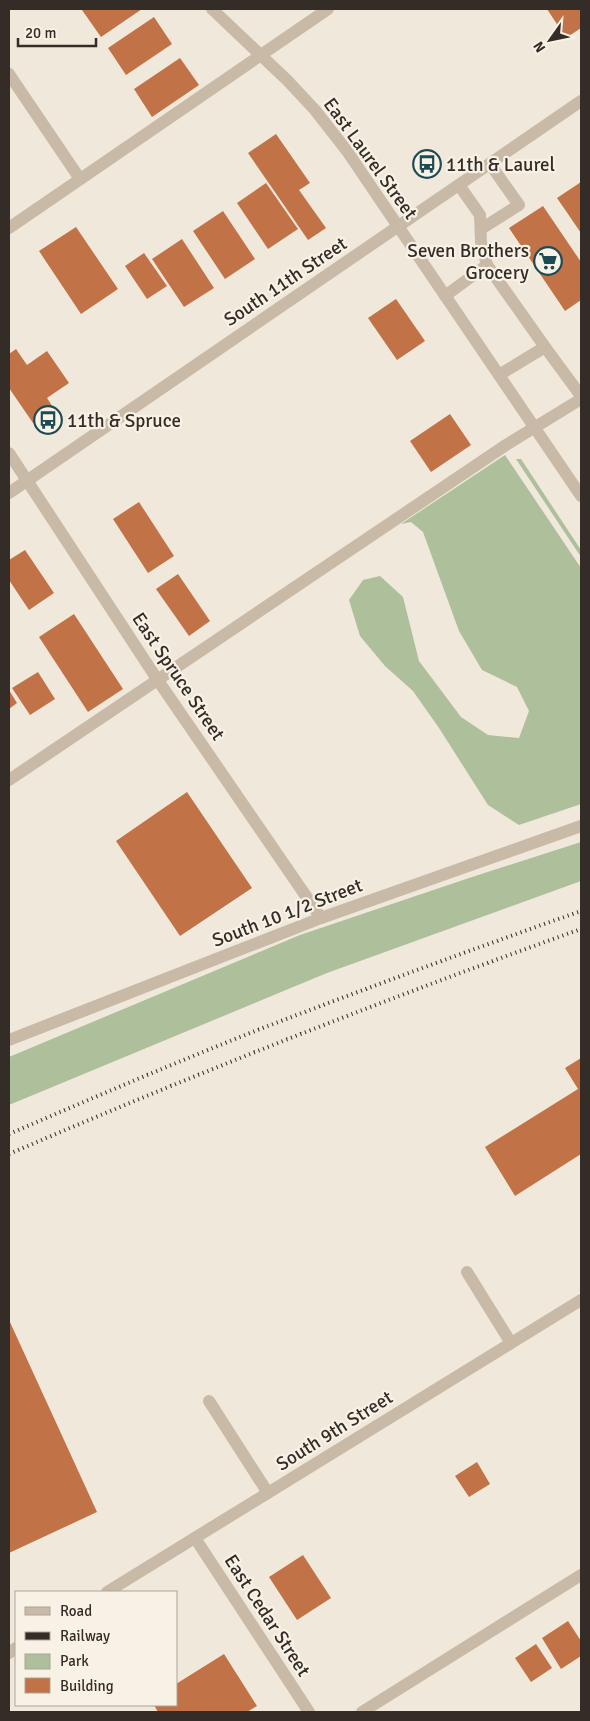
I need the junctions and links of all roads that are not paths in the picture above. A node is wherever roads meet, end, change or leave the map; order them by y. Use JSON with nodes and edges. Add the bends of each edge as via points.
{"nodes":[{"id":1,"x":212,"y":9,"type":"edge"},
{"id":2,"x":328,"y":9,"type":"edge"},
{"id":3,"x":260,"y":56,"type":"junction"},
{"id":4,"x":9,"y":74,"type":"edge"},
{"id":5,"x":581,"y":101,"type":"edge"},
{"id":6,"x":490,"y":164,"type":"junction"},
{"id":7,"x":80,"y":179,"type":"junction"},
{"id":8,"x":459,"y":185,"type":"junction"},
{"id":9,"x":398,"y":226,"type":"junction"},
{"id":10,"x":9,"y":228,"type":"edge"},
{"id":11,"x":481,"y":229,"type":"junction"},
{"id":12,"x":487,"y":265,"type":"junction"},
{"id":13,"x":445,"y":296,"type":"junction"},
{"id":14,"x":545,"y":347,"type":"junction"},
{"id":15,"x":499,"y":375,"type":"junction"},
{"id":16,"x":581,"y":398,"type":"edge"},
{"id":17,"x":534,"y":427,"type":"junction"},
{"id":18,"x":9,"y":453,"type":"edge"},
{"id":19,"x":26,"y":480,"type":"junction"},
{"id":20,"x":9,"y":492,"type":"edge"},
{"id":21,"x":581,"y":496,"type":"edge"},
{"id":22,"x":157,"y":679,"type":"junction"},
{"id":23,"x":9,"y":780,"type":"edge"},
{"id":24,"x":581,"y":826,"type":"edge"},
{"id":25,"x":321,"y":918,"type":"junction"},
{"id":26,"x":9,"y":1040,"type":"edge"},
{"id":27,"x":467,"y":1272,"type":"dead end"},
{"id":28,"x":581,"y":1300,"type":"edge"},
{"id":29,"x":511,"y":1343,"type":"junction"},
{"id":30,"x":209,"y":1401,"type":"dead end"},
{"id":31,"x":268,"y":1493,"type":"junction"},
{"id":32,"x":195,"y":1538,"type":"junction"},
{"id":33,"x":581,"y":1575,"type":"edge"},
{"id":34,"x":109,"y":1591,"type":"edge"},
{"id":35,"x":309,"y":1712,"type":"edge"},
{"id":36,"x":362,"y":1712,"type":"edge"}],
"edges":[{"from":1,"to":3,"type":"street","name":"East Laurel Street"},
{"from":2,"to":3,"type":"street"},
{"from":3,"to":7,"type":"street"},
{"from":3,"to":9,"type":"street","name":"East Laurel Street","via":[[320,117]]},
{"from":4,"to":7,"type":"street"},
{"from":5,"to":6,"type":"street","name":"South 11th Street"},
{"from":6,"to":8,"type":"street","name":"South 11th Street"},
{"from":6,"to":11,"type":"street","via":[[519,205]]},
{"from":7,"to":10,"type":"street"},
{"from":8,"to":9,"type":"street","name":"South 11th Street"},
{"from":8,"to":11,"type":"street","via":[[480,215]]},
{"from":9,"to":13,"type":"street","name":"East Laurel Street"},
{"from":9,"to":19,"type":"street","name":"South 11th Street"},
{"from":11,"to":12,"type":"street"},
{"from":12,"to":13,"type":"street"},
{"from":12,"to":14,"type":"street"},
{"from":13,"to":15,"type":"street","name":"East Laurel Street"},
{"from":14,"to":15,"type":"street"},
{"from":14,"to":16,"type":"street"},
{"from":15,"to":17,"type":"street","name":"East Laurel Street"},
{"from":16,"to":17,"type":"street"},
{"from":17,"to":21,"type":"street","name":"East Laurel Street"},
{"from":17,"to":22,"type":"street"},
{"from":18,"to":19,"type":"street","name":"East Spruce Street"},
{"from":19,"to":20,"type":"street","name":"South 11th Street"},
{"from":19,"to":22,"type":"street","name":"East Spruce Street"},
{"from":22,"to":23,"type":"street"},
{"from":22,"to":25,"type":"street","name":"East Spruce Street"},
{"from":24,"to":25,"type":"street","name":"South 10 1/2 Street"},
{"from":25,"to":26,"type":"street","name":"South 10 1/2 Street"},
{"from":27,"to":29,"type":"street"},
{"from":28,"to":29,"type":"street","name":"South 9th Street"},
{"from":29,"to":31,"type":"street","name":"South 9th Street"},
{"from":30,"to":31,"type":"street"},
{"from":31,"to":32,"type":"street","name":"South 9th Street"},
{"from":32,"to":34,"type":"street","name":"South 9th Street"},
{"from":32,"to":35,"type":"street","name":"East Cedar Street"},
{"from":33,"to":36,"type":"street"}]}
